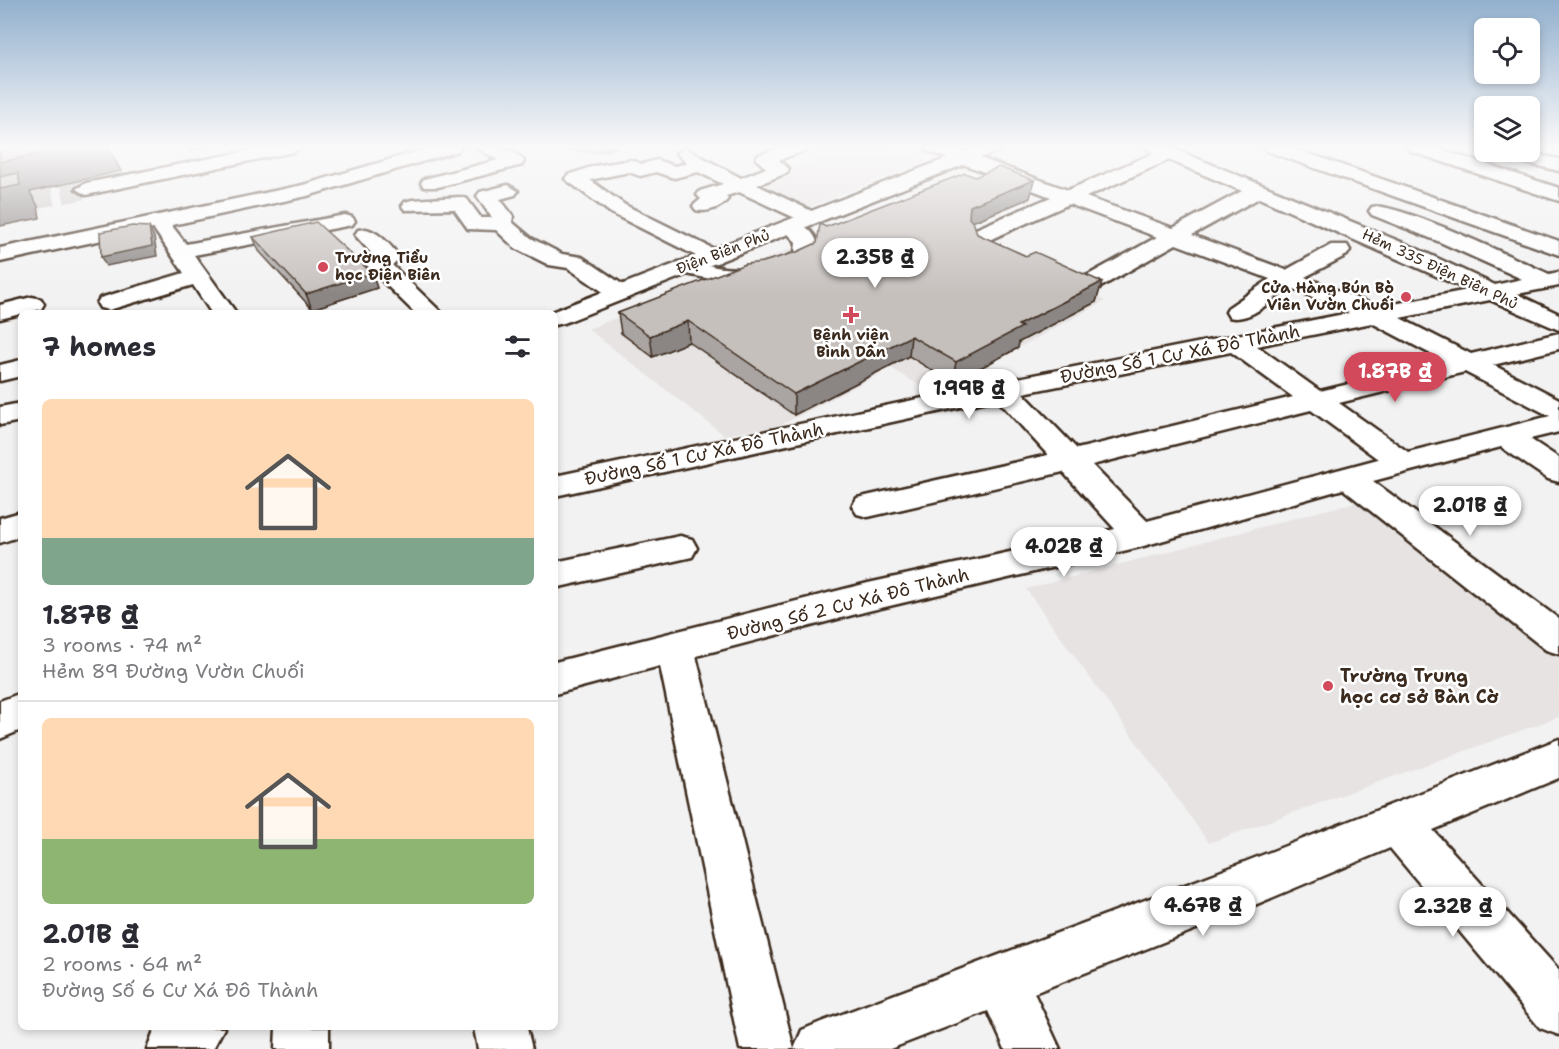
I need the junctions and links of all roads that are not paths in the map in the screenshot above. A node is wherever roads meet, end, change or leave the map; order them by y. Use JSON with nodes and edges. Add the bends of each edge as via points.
{"nodes":[{"id":1,"x":227,"y":196,"type":"edge"},
{"id":2,"x":279,"y":196,"type":"edge"},
{"id":3,"x":487,"y":196,"type":"edge"},
{"id":4,"x":600,"y":196,"type":"edge"},
{"id":5,"x":710,"y":196,"type":"edge"},
{"id":6,"x":759,"y":196,"type":"edge"},
{"id":7,"x":867,"y":196,"type":"edge"},
{"id":8,"x":1066,"y":196,"type":"edge"},
{"id":9,"x":1076,"y":196,"type":"edge"},
{"id":10,"x":1247,"y":196,"type":"edge"},
{"id":11,"x":1272,"y":196,"type":"edge"},
{"id":12,"x":1411,"y":196,"type":"edge"},
{"id":13,"x":1072,"y":198,"type":"junction"},
{"id":14,"x":412,"y":206,"type":"dead end"},
{"id":15,"x":703,"y":206,"type":"dead end"},
{"id":16,"x":1448,"y":209,"type":"junction"},
{"id":17,"x":1379,"y":211,"type":"dead end"},
{"id":18,"x":345,"y":221,"type":"dead end"},
{"id":19,"x":159,"y":222,"type":"junction"},
{"id":20,"x":801,"y":222,"type":"junction"},
{"id":21,"x":501,"y":224,"type":"junction"},
{"id":22,"x":1416,"y":225,"type":"junction"},
{"id":23,"x":366,"y":235,"type":"dead end"},
{"id":24,"x":1173,"y":236,"type":"junction"},
{"id":25,"x":979,"y":237,"type":"edge"},
{"id":26,"x":1448,"y":237,"type":"junction"},
{"id":27,"x":0,"y":242,"type":"edge"},
{"id":28,"x":1559,"y":248,"type":"edge"},
{"id":29,"x":1339,"y":250,"type":"dead end"},
{"id":30,"x":181,"y":251,"type":"junction"},
{"id":31,"x":1403,"y":251,"type":"junction"},
{"id":32,"x":0,"y":255,"type":"edge"},
{"id":33,"x":712,"y":257,"type":"junction"},
{"id":34,"x":687,"y":267,"type":"junction"},
{"id":35,"x":198,"y":276,"type":"junction"},
{"id":36,"x":1287,"y":279,"type":"junction"},
{"id":37,"x":1553,"y":281,"type":"edge"},
{"id":38,"x":1089,"y":284,"type":"edge"},
{"id":39,"x":620,"y":293,"type":"junction"},
{"id":40,"x":1491,"y":294,"type":"junction"},
{"id":41,"x":34,"y":301,"type":"edge"},
{"id":42,"x":109,"y":303,"type":"dead end"},
{"id":43,"x":222,"y":310,"type":"edge"},
{"id":44,"x":427,"y":310,"type":"edge"},
{"id":45,"x":0,"y":312,"type":"edge"},
{"id":46,"x":1238,"y":312,"type":"dead end"},
{"id":47,"x":1377,"y":316,"type":"junction"},
{"id":48,"x":558,"y":317,"type":"edge"},
{"id":49,"x":1559,"y":323,"type":"edge"},
{"id":50,"x":1559,"y":341,"type":"edge"},
{"id":51,"x":1237,"y":344,"type":"junction"},
{"id":52,"x":1467,"y":363,"type":"junction"},
{"id":53,"x":18,"y":369,"type":"edge"},
{"id":54,"x":0,"y":373,"type":"edge"},
{"id":55,"x":1003,"y":389,"type":"junction"},
{"id":56,"x":1314,"y":400,"type":"junction"},
{"id":57,"x":1559,"y":410,"type":"edge"},
{"id":58,"x":18,"y":413,"type":"edge"},
{"id":59,"x":0,"y":416,"type":"edge"},
{"id":60,"x":1559,"y":423,"type":"edge"},
{"id":61,"x":1506,"y":437,"type":"junction"},
{"id":62,"x":1072,"y":460,"type":"junction"},
{"id":63,"x":1403,"y":463,"type":"junction"},
{"id":64,"x":1559,"y":472,"type":"edge"},
{"id":65,"x":1348,"y":477,"type":"junction"},
{"id":66,"x":558,"y":485,"type":"edge"},
{"id":67,"x":868,"y":506,"type":"dead end"},
{"id":68,"x":18,"y":524,"type":"edge"},
{"id":69,"x":0,"y":531,"type":"edge"},
{"id":70,"x":1140,"y":535,"type":"junction"},
{"id":71,"x":680,"y":548,"type":"dead end"},
{"id":72,"x":558,"y":574,"type":"edge"},
{"id":73,"x":1559,"y":639,"type":"edge"},
{"id":74,"x":675,"y":647,"type":"junction"},
{"id":75,"x":558,"y":677,"type":"edge"},
{"id":76,"x":1559,"y":758,"type":"edge"},
{"id":77,"x":1397,"y":823,"type":"junction"},
{"id":78,"x":1002,"y":981,"type":"junction"},
{"id":79,"x":1559,"y":1009,"type":"edge"},
{"id":80,"x":303,"y":1030,"type":"edge"},
{"id":81,"x":501,"y":1030,"type":"edge"},
{"id":82,"x":302,"y":1049,"type":"edge"},
{"id":83,"x":505,"y":1049,"type":"edge"},
{"id":84,"x":767,"y":1049,"type":"edge"},
{"id":85,"x":821,"y":1049,"type":"edge"},
{"id":86,"x":1033,"y":1049,"type":"edge"}],
"edges":[{"from":1,"to":27,"type":"street"},
{"from":2,"to":19,"type":"street"},
{"from":3,"to":21,"type":"street","via":[[503,216]]},
{"from":4,"to":33,"type":"street"},
{"from":5,"to":15,"type":"street","via":[[718,199]]},
{"from":6,"to":20,"type":"street"},
{"from":7,"to":20,"type":"street","name":"Điện Biên Phủ"},
{"from":8,"to":13,"type":"street"},
{"from":9,"to":13,"type":"street"},
{"from":10,"to":24,"type":"street"},
{"from":11,"to":31,"type":"street","name":"Hẻm 335 Điện Biên Phủ"},
{"from":12,"to":16,"type":"street"},
{"from":13,"to":24,"type":"street"},
{"from":13,"to":25,"type":"street"},
{"from":14,"to":21,"type":"street","via":[[460,203],[475,225]]},
{"from":16,"to":22,"type":"street"},
{"from":16,"to":28,"type":"street"},
{"from":17,"to":22,"type":"street"},
{"from":18,"to":30,"type":"street"},
{"from":19,"to":30,"type":"street"},
{"from":19,"to":32,"type":"street"},
{"from":20,"to":33,"type":"street","name":"Điện Biên Phủ"},
{"from":20,"to":34,"type":"street","via":[[807,240],[806,256],[785,268],[749,278]]},
{"from":21,"to":39,"type":"street","via":[[523,243],[557,260],[573,262]]},
{"from":22,"to":26,"type":"street"},
{"from":23,"to":44,"type":"street","via":[[389,258],[376,263]]},
{"from":24,"to":36,"type":"street"},
{"from":24,"to":38,"type":"street"},
{"from":26,"to":31,"type":"street"},
{"from":26,"to":37,"type":"street"},
{"from":29,"to":36,"type":"street"},
{"from":30,"to":35,"type":"street"},
{"from":31,"to":40,"type":"street","name":"Hẻm 335 Điện Biên Phủ"},
{"from":33,"to":34,"type":"street","name":"Điện Biên Phủ"},
{"from":34,"to":39,"type":"street","name":"Điện Biên Phủ"},
{"from":35,"to":42,"type":"street"},
{"from":35,"to":43,"type":"street"},
{"from":36,"to":46,"type":"street"},
{"from":36,"to":47,"type":"street"},
{"from":37,"to":40,"type":"street","name":"Ðường Số 1 Cư Xá Đô Thành"},
{"from":39,"to":48,"type":"street","name":"Điện Biên Phủ"},
{"from":40,"to":47,"type":"street","name":"Ðường Số 1 Cư Xá Đô Thành"},
{"from":40,"to":49,"type":"street","name":"Hẻm 335 Điện Biên Phủ"},
{"from":41,"to":45,"type":"street"},
{"from":47,"to":51,"type":"street","name":"Ðường Số 1 Cư Xá Đô Thành"},
{"from":47,"to":52,"type":"street"},
{"from":50,"to":52,"type":"street"},
{"from":51,"to":55,"type":"street","name":"Ðường Số 1 Cư Xá Đô Thành"},
{"from":51,"to":56,"type":"street"},
{"from":52,"to":56,"type":"street"},
{"from":52,"to":57,"type":"street"},
{"from":53,"to":54,"type":"street"},
{"from":55,"to":62,"type":"street"},
{"from":55,"to":66,"type":"street","name":"Ðường Số 1 Cư Xá Đô Thành"},
{"from":56,"to":62,"type":"street"},
{"from":56,"to":63,"type":"street"},
{"from":58,"to":59,"type":"street"},
{"from":60,"to":61,"type":"street","name":"Ðường Số 2 Cư Xá Đô Thành"},
{"from":61,"to":63,"type":"street","name":"Ðường Số 2 Cư Xá Đô Thành"},
{"from":61,"to":64,"type":"street"},
{"from":62,"to":67,"type":"street"},
{"from":62,"to":70,"type":"street"},
{"from":63,"to":65,"type":"street","name":"Ðường Số 2 Cư Xá Đô Thành"},
{"from":65,"to":70,"type":"street","name":"Ðường Số 2 Cư Xá Đô Thành"},
{"from":65,"to":73,"type":"street"},
{"from":68,"to":69,"type":"street"},
{"from":70,"to":74,"type":"street","name":"Ðường Số 2 Cư Xá Đô Thành","via":[[868,597]]},
{"from":71,"to":72,"type":"street"},
{"from":74,"to":75,"type":"street","name":"Ðường Số 2 Cư Xá Đô Thành"},
{"from":74,"to":84,"type":"street"},
{"from":76,"to":77,"type":"street"},
{"from":77,"to":78,"type":"street"},
{"from":77,"to":79,"type":"street"},
{"from":78,"to":85,"type":"street"},
{"from":78,"to":86,"type":"street"},
{"from":80,"to":82,"type":"street"},
{"from":81,"to":83,"type":"street"}]}
